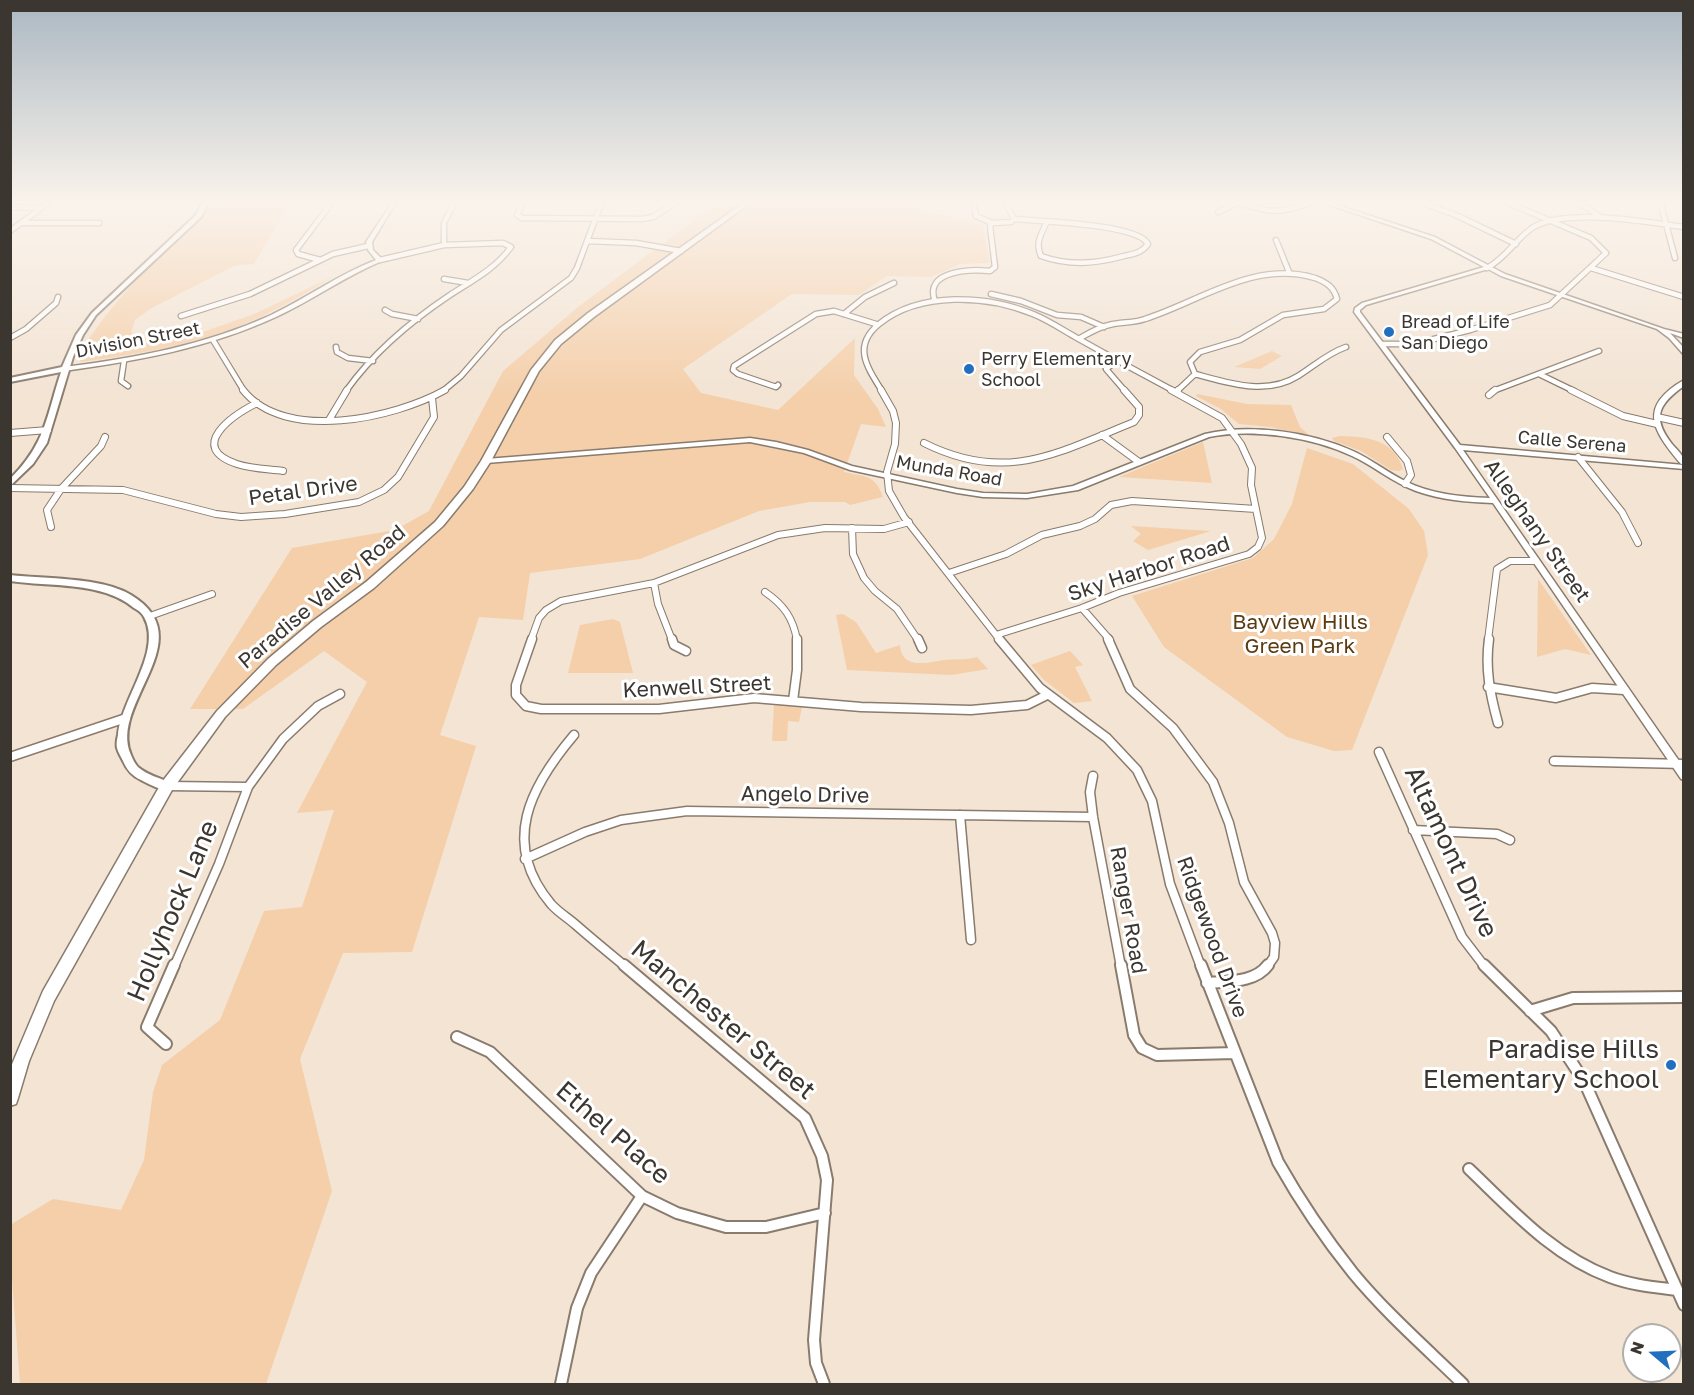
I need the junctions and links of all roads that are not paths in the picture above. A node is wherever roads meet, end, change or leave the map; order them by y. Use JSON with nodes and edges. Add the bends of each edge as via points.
{"nodes":[{"id":1,"x":146,"y":266,"type":"edge"},
{"id":2,"x":307,"y":266,"type":"edge"},
{"id":3,"x":366,"y":266,"type":"edge"},
{"id":4,"x":495,"y":266,"type":"edge"},
{"id":5,"x":578,"y":266,"type":"edge"},
{"id":6,"x":660,"y":266,"type":"edge"},
{"id":7,"x":995,"y":266,"type":"edge"},
{"id":8,"x":1288,"y":266,"type":"edge"},
{"id":9,"x":1484,"y":266,"type":"edge"},
{"id":10,"x":1492,"y":266,"type":"edge"},
{"id":11,"x":1487,"y":268,"type":"junction"},
{"id":12,"x":1591,"y":268,"type":"joint"},
{"id":13,"x":1289,"y":272,"type":"junction"},
{"id":14,"x":444,"y":279,"type":"dead end"},
{"id":15,"x":468,"y":283,"type":"junction"},
{"id":16,"x":894,"y":283,"type":"dead end"},
{"id":17,"x":991,"y":294,"type":"dead end"},
{"id":18,"x":1561,"y":295,"type":"junction"},
{"id":19,"x":58,"y":297,"type":"dead end"},
{"id":20,"x":1683,"y":297,"type":"edge"},
{"id":21,"x":936,"y":301,"type":"junction"},
{"id":22,"x":386,"y":310,"type":"dead end"},
{"id":23,"x":844,"y":314,"type":"junction"},
{"id":24,"x":181,"y":316,"type":"dead end"},
{"id":25,"x":418,"y":319,"type":"junction"},
{"id":26,"x":876,"y":324,"type":"junction"},
{"id":27,"x":1104,"y":327,"type":"junction"},
{"id":28,"x":1659,"y":328,"type":"junction"},
{"id":29,"x":1683,"y":336,"type":"edge"},
{"id":30,"x":10,"y":338,"type":"edge"},
{"id":31,"x":1080,"y":338,"type":"junction"},
{"id":32,"x":213,"y":340,"type":"junction"},
{"id":33,"x":1382,"y":344,"type":"junction"},
{"id":34,"x":1346,"y":346,"type":"dead end"},
{"id":35,"x":336,"y":347,"type":"dead end"},
{"id":36,"x":1599,"y":351,"type":"dead end"},
{"id":37,"x":1683,"y":353,"type":"edge"},
{"id":38,"x":1118,"y":360,"type":"junction"},
{"id":39,"x":124,"y":361,"type":"junction"},
{"id":40,"x":373,"y":361,"type":"junction"},
{"id":41,"x":64,"y":369,"type":"junction"},
{"id":42,"x":1195,"y":374,"type":"junction"},
{"id":43,"x":1539,"y":374,"type":"junction"},
{"id":44,"x":10,"y":380,"type":"edge"},
{"id":45,"x":1683,"y":382,"type":"edge"},
{"id":46,"x":778,"y":385,"type":"dead end"},
{"id":47,"x":128,"y":386,"type":"dead end"},
{"id":48,"x":1176,"y":392,"type":"junction"},
{"id":49,"x":1489,"y":395,"type":"dead end"},
{"id":50,"x":432,"y":398,"type":"junction"},
{"id":51,"x":257,"y":403,"type":"junction"},
{"id":52,"x":329,"y":420,"type":"junction"},
{"id":53,"x":1657,"y":420,"type":"junction"},
{"id":54,"x":1683,"y":423,"type":"edge"},
{"id":55,"x":48,"y":430,"type":"junction"},
{"id":56,"x":1231,"y":430,"type":"junction"},
{"id":57,"x":10,"y":433,"type":"edge"},
{"id":58,"x":1102,"y":435,"type":"junction"},
{"id":59,"x":105,"y":437,"type":"dead end"},
{"id":60,"x":1387,"y":437,"type":"dead end"},
{"id":61,"x":924,"y":443,"type":"dead end"},
{"id":62,"x":1458,"y":447,"type":"junction"},
{"id":63,"x":1578,"y":457,"type":"junction"},
{"id":64,"x":486,"y":461,"type":"junction"},
{"id":65,"x":1139,"y":462,"type":"junction"},
{"id":66,"x":1683,"y":462,"type":"edge"},
{"id":67,"x":1683,"y":467,"type":"edge"},
{"id":68,"x":283,"y":471,"type":"dead end"},
{"id":69,"x":886,"y":476,"type":"junction"},
{"id":70,"x":1405,"y":484,"type":"junction"},
{"id":71,"x":10,"y":486,"type":"edge"},
{"id":72,"x":61,"y":489,"type":"junction"},
{"id":73,"x":1494,"y":501,"type":"junction"},
{"id":74,"x":1256,"y":509,"type":"junction"},
{"id":75,"x":909,"y":522,"type":"junction"},
{"id":76,"x":51,"y":527,"type":"dead end"},
{"id":77,"x":852,"y":528,"type":"junction"},
{"id":78,"x":1638,"y":543,"type":"dead end"},
{"id":79,"x":1536,"y":561,"type":"junction"},
{"id":80,"x":949,"y":573,"type":"junction"},
{"id":81,"x":10,"y":578,"type":"edge"},
{"id":82,"x":654,"y":583,"type":"junction"},
{"id":83,"x":765,"y":592,"type":"dead end"},
{"id":84,"x":212,"y":594,"type":"dead end"},
{"id":85,"x":1083,"y":608,"type":"junction"},
{"id":86,"x":150,"y":616,"type":"junction"},
{"id":87,"x":996,"y":635,"type":"junction"},
{"id":88,"x":922,"y":648,"type":"dead end"},
{"id":89,"x":686,"y":651,"type":"dead end"},
{"id":90,"x":1488,"y":687,"type":"junction"},
{"id":91,"x":1624,"y":690,"type":"junction"},
{"id":92,"x":340,"y":694,"type":"dead end"},
{"id":93,"x":1047,"y":695,"type":"junction"},
{"id":94,"x":793,"y":701,"type":"junction"},
{"id":95,"x":126,"y":718,"type":"junction"},
{"id":96,"x":1498,"y":723,"type":"dead end"},
{"id":97,"x":574,"y":735,"type":"dead end"},
{"id":98,"x":1379,"y":752,"type":"dead end"},
{"id":99,"x":10,"y":757,"type":"edge"},
{"id":100,"x":1554,"y":761,"type":"dead end"},
{"id":101,"x":1679,"y":764,"type":"edge"},
{"id":102,"x":1093,"y":776,"type":"dead end"},
{"id":103,"x":1683,"y":776,"type":"edge"},
{"id":104,"x":167,"y":786,"type":"junction"},
{"id":105,"x":248,"y":787,"type":"junction"},
{"id":106,"x":960,"y":815,"type":"junction"},
{"id":107,"x":1093,"y":817,"type":"junction"},
{"id":108,"x":1413,"y":830,"type":"junction"},
{"id":109,"x":1510,"y":840,"type":"dead end"},
{"id":110,"x":525,"y":859,"type":"junction"},
{"id":111,"x":971,"y":940,"type":"dead end"},
{"id":112,"x":1208,"y":983,"type":"junction"},
{"id":113,"x":1683,"y":997,"type":"edge"},
{"id":114,"x":1530,"y":1011,"type":"junction"},
{"id":115,"x":457,"y":1037,"type":"dead end"},
{"id":116,"x":166,"y":1044,"type":"dead end"},
{"id":117,"x":1235,"y":1053,"type":"junction"},
{"id":118,"x":10,"y":1098,"type":"edge"},
{"id":119,"x":1469,"y":1169,"type":"dead end"},
{"id":120,"x":642,"y":1196,"type":"junction"},
{"id":121,"x":825,"y":1214,"type":"junction"},
{"id":122,"x":1677,"y":1290,"type":"junction"},
{"id":123,"x":1683,"y":1305,"type":"edge"},
{"id":124,"x":561,"y":1384,"type":"edge"},
{"id":125,"x":824,"y":1384,"type":"edge"},
{"id":126,"x":1463,"y":1384,"type":"edge"}],
"edges":[{"from":1,"to":41,"type":"main road","via":[[94,314],[76,338]]},
{"from":2,"to":24,"type":"street","via":[[250,294]]},
{"from":3,"to":32,"type":"street","name":"Division Street","via":[[288,310]]},
{"from":4,"to":15,"type":"street","name":"Division Street"},
{"from":5,"to":50,"type":"street","via":[[571,278],[510,322],[458,379]]},
{"from":6,"to":64,"type":"main road","name":"Paradise Valley Road","via":[[558,342],[535,370]]},
{"from":7,"to":21,"type":"street","via":[[990,271],[965,269],[949,274],[934,289]]},
{"from":8,"to":13,"type":"street"},
{"from":9,"to":11,"type":"street"},
{"from":10,"to":11,"type":"street"},
{"from":11,"to":18,"type":"street"},
{"from":11,"to":33,"type":"street","name":"Alleghany Street","via":[[1357,309]]},
{"from":12,"to":18,"type":"street"},
{"from":12,"to":20,"type":"street"},
{"from":13,"to":27,"type":"street","via":[[1236,283],[1145,319]]},
{"from":13,"to":42,"type":"street","via":[[1323,281],[1336,292],[1336,301],[1324,309],[1283,315],[1240,340],[1200,352],[1190,362]]},
{"from":14,"to":15,"type":"street"},
{"from":15,"to":25,"type":"street"},
{"from":16,"to":23,"type":"street","via":[[865,297]]},
{"from":17,"to":27,"type":"street","via":[[1057,315],[1081,317]]},
{"from":18,"to":28,"type":"street"},
{"from":18,"to":33,"type":"street","via":[[1550,305],[1470,330],[1414,344]]},
{"from":19,"to":30,"type":"street","via":[[26,329]]},
{"from":21,"to":26,"type":"street","name":"Sky Harbor Road","via":[[903,309]]},
{"from":21,"to":31,"type":"street","name":"Sky Harbor Road","via":[[1009,305]]},
{"from":22,"to":25,"type":"street"},
{"from":23,"to":26,"type":"street"},
{"from":23,"to":46,"type":"street","via":[[829,311],[812,316],[734,366],[738,374]]},
{"from":25,"to":40,"type":"street"},
{"from":26,"to":69,"type":"street","via":[[863,351],[896,419],[897,441]]},
{"from":27,"to":31,"type":"street"},
{"from":28,"to":29,"type":"street"},
{"from":28,"to":37,"type":"street"},
{"from":31,"to":38,"type":"street","name":"Sky Harbor Road"},
{"from":32,"to":39,"type":"street","name":"Division Street"},
{"from":32,"to":51,"type":"street"},
{"from":33,"to":62,"type":"street","name":"Alleghany Street"},
{"from":34,"to":42,"type":"street","via":[[1280,384],[1244,385]]},
{"from":35,"to":40,"type":"street","via":[[344,357]]},
{"from":36,"to":43,"type":"street"},
{"from":38,"to":48,"type":"street","name":"Sky Harbor Road"},
{"from":38,"to":58,"type":"street","via":[[1106,369],[1139,407],[1139,415],[1134,422]]},
{"from":39,"to":41,"type":"street","name":"Division Street"},
{"from":39,"to":47,"type":"street","via":[[121,381]]},
{"from":40,"to":52,"type":"street","via":[[345,390]]},
{"from":41,"to":44,"type":"main road","name":"Division Street"},
{"from":41,"to":55,"type":"main road"},
{"from":42,"to":48,"type":"street"},
{"from":43,"to":49,"type":"street"},
{"from":43,"to":53,"type":"street","via":[[1623,416]]},
{"from":45,"to":53,"type":"street","via":[[1662,401]]},
{"from":48,"to":56,"type":"street","name":"Sky Harbor Road","via":[[1216,413]]},
{"from":50,"to":52,"type":"street","via":[[381,414]]},
{"from":50,"to":72,"type":"street","name":"Petal Drive","via":[[434,417],[398,477],[384,490],[359,502],[241,517],[123,490]]},
{"from":51,"to":52,"type":"street","via":[[287,416]]},
{"from":51,"to":68,"type":"street","via":[[224,423],[217,433],[215,447],[235,464]]},
{"from":53,"to":54,"type":"street"},
{"from":53,"to":66,"type":"street","via":[[1664,439]]},
{"from":55,"to":57,"type":"street"},
{"from":55,"to":71,"type":"main road","via":[[41,448]]},
{"from":56,"to":65,"type":"street","name":"Munda Road","via":[[1207,435]]},
{"from":56,"to":70,"type":"street","name":"Munda Road","via":[[1266,431],[1334,446],[1356,454]]},
{"from":56,"to":74,"type":"street","name":"Sky Harbor Road","via":[[1248,456]]},
{"from":58,"to":61,"type":"street","via":[[1038,460],[1017,463],[940,453]]},
{"from":58,"to":65,"type":"street"},
{"from":59,"to":72,"type":"street"},
{"from":60,"to":70,"type":"street","via":[[1411,469]]},
{"from":62,"to":63,"type":"street","name":"Calle Serena"},
{"from":62,"to":73,"type":"street","name":"Alleghany Street"},
{"from":63,"to":67,"type":"street","name":"Calle Serena"},
{"from":63,"to":78,"type":"street","via":[[1622,512]]},
{"from":64,"to":69,"type":"street","name":"Munda Road","via":[[750,441],[786,446]]},
{"from":64,"to":104,"type":"main road","name":"Paradise Valley Road","via":[[461,498],[413,550],[317,624],[251,682],[221,714]]},
{"from":65,"to":69,"type":"street","name":"Munda Road","via":[[1075,488],[1027,496],[983,495]]},
{"from":69,"to":75,"type":"street","name":"Ridgewood Drive","via":[[888,490]]},
{"from":70,"to":73,"type":"street","name":"Munda Road","via":[[1447,497]]},
{"from":71,"to":72,"type":"street","name":"Petal Drive"},
{"from":72,"to":76,"type":"street","via":[[47,510]]},
{"from":73,"to":79,"type":"street","name":"Alleghany Street"},
{"from":74,"to":80,"type":"street","via":[[1132,501],[1111,505],[1080,526],[1042,535],[1006,554]]},
{"from":74,"to":85,"type":"street","name":"Sky Harbor Road","via":[[1262,538],[1249,554],[1099,599]]},
{"from":75,"to":77,"type":"street","via":[[884,529]]},
{"from":75,"to":80,"type":"street","name":"Ridgewood Drive"},
{"from":77,"to":82,"type":"street","via":[[816,528],[778,535]]},
{"from":77,"to":88,"type":"street","via":[[850,540],[860,570],[873,589],[897,608]]},
{"from":79,"to":90,"type":"street","via":[[1510,561],[1497,569],[1486,661]]},
{"from":79,"to":91,"type":"street","name":"Alleghany Street"},
{"from":80,"to":87,"type":"street","name":"Ridgewood Drive"},
{"from":81,"to":86,"type":"main road","via":[[110,591],[128,597]]},
{"from":82,"to":89,"type":"street","via":[[675,645]]},
{"from":82,"to":94,"type":"street","name":"Kenwell Street","via":[[561,601],[546,610],[539,618],[516,685],[516,695],[522,703],[541,709],[659,710],[754,698]]},
{"from":83,"to":94,"type":"street","via":[[785,606],[795,629],[798,671]]},
{"from":84,"to":86,"type":"street"},
{"from":85,"to":87,"type":"street","name":"Sky Harbor Road"},
{"from":85,"to":112,"type":"street","via":[[1112,644],[1130,689],[1173,728],[1214,782],[1244,882],[1272,933],[1274,957],[1264,971],[1244,980]]},
{"from":86,"to":95,"type":"main road","via":[[154,649]]},
{"from":87,"to":93,"type":"street","name":"Ridgewood Drive"},
{"from":90,"to":91,"type":"street","via":[[1556,698],[1592,688]]},
{"from":90,"to":96,"type":"street"},
{"from":91,"to":101,"type":"street","name":"Alleghany Street"},
{"from":92,"to":105,"type":"street","name":"Hollyhock Lane","via":[[318,706],[283,739]]},
{"from":93,"to":94,"type":"street","name":"Kenwell Street","via":[[1027,705],[971,710]]},
{"from":93,"to":112,"type":"street","name":"Ridgewood Drive","via":[[1114,744],[1144,782],[1158,819],[1170,887]]},
{"from":95,"to":99,"type":"street"},
{"from":95,"to":104,"type":"main road","via":[[122,745],[131,768]]},
{"from":97,"to":110,"type":"street","name":"Manchester Street","via":[[550,762],[531,794],[523,826]]},
{"from":98,"to":108,"type":"street","name":"Altamont Drive"},
{"from":100,"to":101,"type":"street"},
{"from":101,"to":103,"type":"street","name":"Alleghany Street"},
{"from":102,"to":107,"type":"street","name":"Ranger Road"},
{"from":104,"to":105,"type":"street","name":"Hollyhock Lane"},
{"from":104,"to":118,"type":"main road","name":"Paradise Valley Road","via":[[48,996]]},
{"from":105,"to":116,"type":"street","name":"Hollyhock Lane","via":[[219,864],[147,1027]]},
{"from":106,"to":107,"type":"street","name":"Angelo Drive"},
{"from":106,"to":110,"type":"street","name":"Angelo Drive","via":[[687,811],[621,820]]},
{"from":106,"to":111,"type":"street"},
{"from":107,"to":117,"type":"street","name":"Ranger Road","via":[[1132,1029],[1142,1048],[1157,1054]]},
{"from":108,"to":109,"type":"street","via":[[1497,834]]},
{"from":108,"to":114,"type":"street","name":"Altamont Drive","via":[[1462,938]]},
{"from":110,"to":121,"type":"street","name":"Manchester Street","via":[[538,889],[552,905],[805,1118],[822,1156],[827,1180]]},
{"from":112,"to":117,"type":"street","name":"Ridgewood Drive"},
{"from":113,"to":114,"type":"street","via":[[1573,998]]},
{"from":114,"to":122,"type":"street","name":"Altamont Drive","via":[[1567,1050],[1584,1081]]},
{"from":115,"to":120,"type":"street","name":"Ethel Place","via":[[490,1052]]},
{"from":117,"to":126,"type":"street","name":"Ridgewood Drive","via":[[1278,1162],[1320,1231],[1372,1294]]},
{"from":119,"to":122,"type":"street","via":[[1546,1242],[1578,1264],[1599,1275],[1643,1288]]},
{"from":120,"to":121,"type":"street","name":"Ethel Place","via":[[677,1214],[726,1227],[766,1227]]},
{"from":120,"to":124,"type":"street","via":[[591,1273],[577,1308]]},
{"from":121,"to":125,"type":"street","name":"Manchester Street","via":[[814,1340],[816,1363]]},
{"from":122,"to":123,"type":"street","name":"Altamont Drive"}]}
